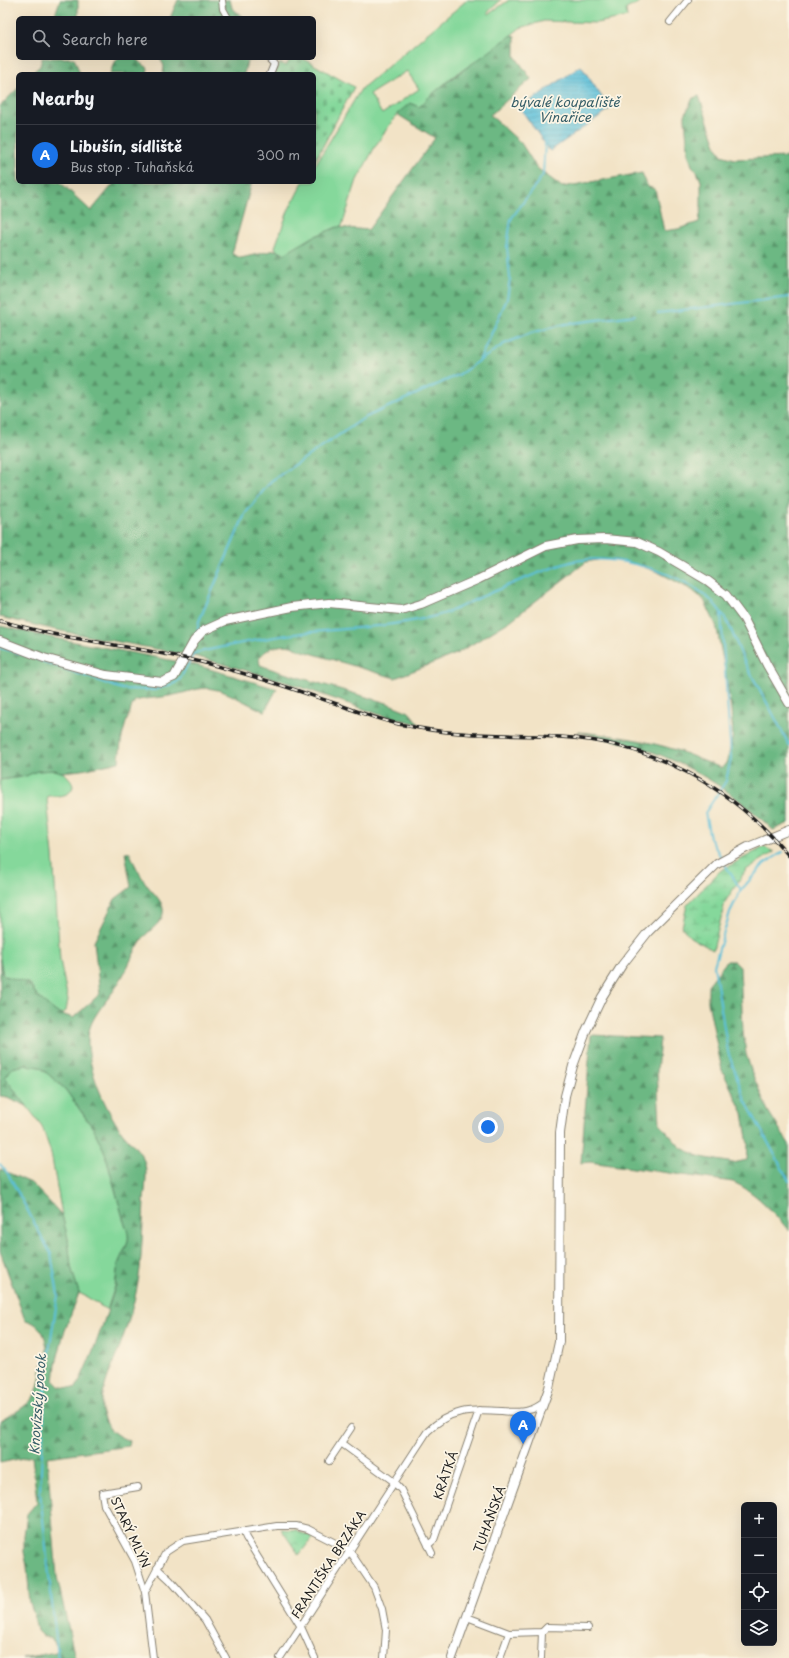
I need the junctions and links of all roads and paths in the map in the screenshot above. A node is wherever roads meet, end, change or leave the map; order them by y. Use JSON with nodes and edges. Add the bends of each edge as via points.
{"nodes":[{"id":1,"x":222,"y":0,"type":"edge"},
{"id":2,"x":688,"y":0,"type":"edge"},
{"id":3,"x":227,"y":16,"type":"edge"},
{"id":4,"x":670,"y":22,"type":"dead end"},
{"id":5,"x":270,"y":60,"type":"edge"},
{"id":6,"x":271,"y":72,"type":"edge"},
{"id":7,"x":0,"y":641,"type":"edge"},
{"id":8,"x":789,"y":704,"type":"edge"},
{"id":9,"x":789,"y":830,"type":"edge"},
{"id":10,"x":543,"y":1403,"type":"junction"},
{"id":11,"x":479,"y":1410,"type":"junction"},
{"id":12,"x":520,"y":1412,"type":"junction"},
{"id":13,"x":351,"y":1428,"type":"dead end"},
{"id":14,"x":533,"y":1430,"type":"junction"},
{"id":15,"x":341,"y":1443,"type":"junction"},
{"id":16,"x":329,"y":1461,"type":"dead end"},
{"id":17,"x":394,"y":1481,"type":"junction"},
{"id":18,"x":138,"y":1488,"type":"dead end"},
{"id":19,"x":243,"y":1531,"type":"junction"},
{"id":20,"x":428,"y":1545,"type":"junction"},
{"id":21,"x":349,"y":1550,"type":"junction"},
{"id":22,"x":432,"y":1553,"type":"dead end"},
{"id":23,"x":157,"y":1568,"type":"junction"},
{"id":24,"x":145,"y":1592,"type":"junction"},
{"id":25,"x":467,"y":1617,"type":"junction"},
{"id":26,"x":301,"y":1627,"type":"junction"},
{"id":27,"x":588,"y":1628,"type":"dead end"},
{"id":28,"x":542,"y":1632,"type":"junction"},
{"id":29,"x":509,"y":1633,"type":"junction"},
{"id":30,"x":153,"y":1658,"type":"edge"},
{"id":31,"x":226,"y":1658,"type":"edge"},
{"id":32,"x":280,"y":1658,"type":"edge"},
{"id":33,"x":315,"y":1658,"type":"edge"},
{"id":34,"x":384,"y":1658,"type":"edge"},
{"id":35,"x":452,"y":1658,"type":"edge"},
{"id":36,"x":500,"y":1658,"type":"edge"},
{"id":37,"x":541,"y":1658,"type":"edge"}],
"edges":[{"from":1,"to":3,"type":"street"},
{"from":2,"to":4,"type":"street"},
{"from":5,"to":6,"type":"street","via":[[274,64]]},
{"from":7,"to":8,"type":"street","via":[[44,658],[106,674],[162,682],[174,677],[194,640],[203,631],[225,621],[292,607],[329,603],[401,610],[471,582],[546,546],[577,540],[605,539],[638,542],[702,577],[726,595],[744,619]]},
{"from":9,"to":10,"type":"street","name":"TUHAŇSKÁ","via":[[748,846],[717,864],[648,932],[602,997],[586,1031],[565,1096],[560,1133],[559,1342]]},
{"from":10,"to":12,"type":"street","name":"FRANTIŠKA BRZÁKA","via":[[531,1410]]},
{"from":10,"to":14,"type":"street","name":"TUHAŇSKÁ"},
{"from":11,"to":12,"type":"street","name":"FRANTIŠKA BRZÁKA"},
{"from":11,"to":17,"type":"street","name":"FRANTIŠKA BRZÁKA","via":[[453,1414],[435,1424]]},
{"from":11,"to":20,"type":"street","name":"KRÁTKÁ","via":[[434,1540]]},
{"from":12,"to":14,"type":"street"},
{"from":13,"to":15,"type":"street"},
{"from":14,"to":25,"type":"street","name":"TUHAŇSKÁ"},
{"from":15,"to":16,"type":"street"},
{"from":15,"to":17,"type":"street"},
{"from":17,"to":20,"type":"street"},
{"from":17,"to":21,"type":"street","name":"FRANTIŠKA BRZÁKA"},
{"from":18,"to":24,"type":"street","name":"STARÝ MLÝN","via":[[102,1493],[104,1505],[135,1561]]},
{"from":19,"to":21,"type":"street","via":[[296,1526],[319,1534]]},
{"from":19,"to":23,"type":"street","via":[[183,1541],[166,1552]]},
{"from":19,"to":26,"type":"street"},
{"from":20,"to":22,"type":"street"},
{"from":21,"to":26,"type":"street","name":"FRANTIŠKA BRZÁKA"},
{"from":21,"to":34,"type":"street","via":[[374,1586],[382,1609],[386,1630]]},
{"from":23,"to":24,"type":"street"},
{"from":23,"to":31,"type":"street","via":[[205,1620]]},
{"from":24,"to":30,"type":"street"},
{"from":25,"to":29,"type":"street"},
{"from":25,"to":35,"type":"street","name":"TUHAŇSKÁ"},
{"from":26,"to":32,"type":"street","name":"FRANTIŠKA BRZÁKA"},
{"from":26,"to":33,"type":"street"},
{"from":27,"to":28,"type":"street","via":[[548,1627]]},
{"from":28,"to":29,"type":"street"},
{"from":28,"to":37,"type":"street"},
{"from":29,"to":36,"type":"street"}]}
